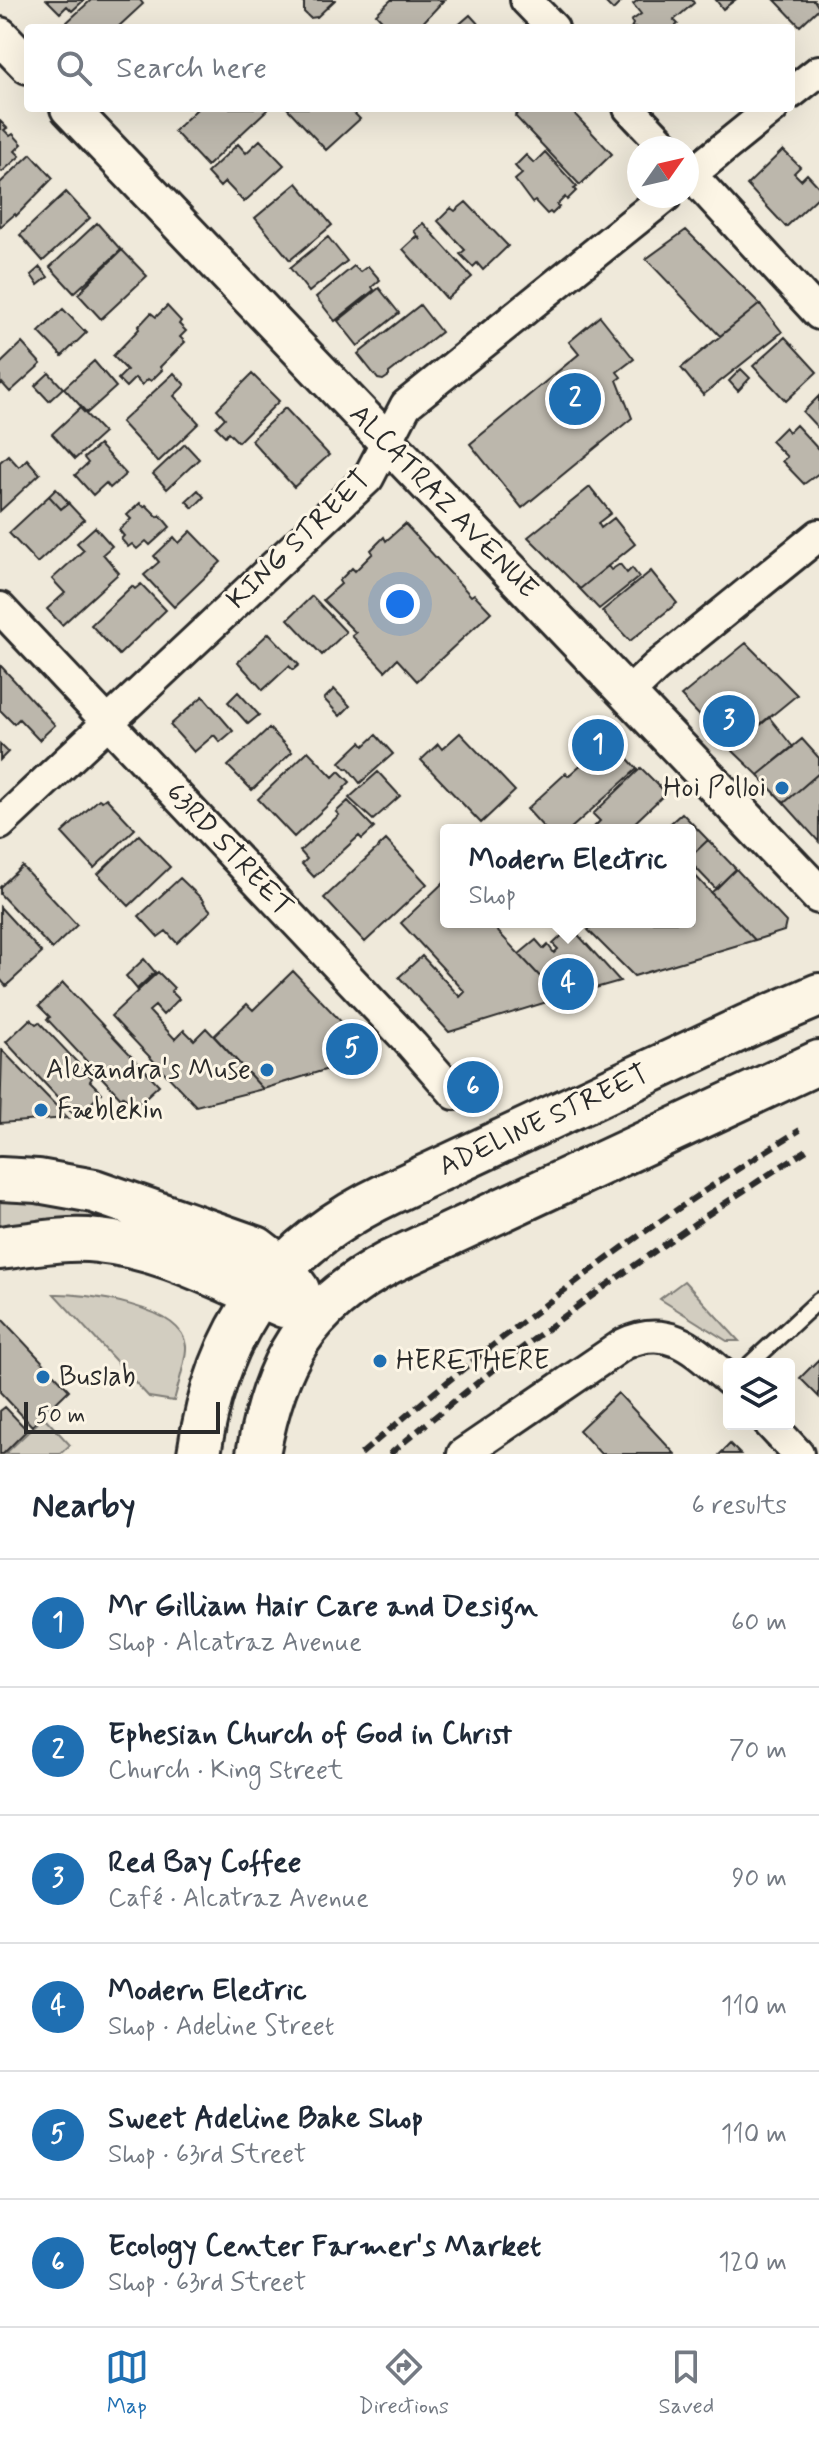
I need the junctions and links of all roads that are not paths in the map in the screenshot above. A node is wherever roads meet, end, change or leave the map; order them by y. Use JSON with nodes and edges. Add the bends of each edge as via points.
{"nodes":[{"id":1,"x":526,"y":0,"type":"edge"},
{"id":2,"x":549,"y":24,"type":"edge"},
{"id":3,"x":0,"y":36,"type":"edge"},
{"id":4,"x":24,"y":61,"type":"edge"},
{"id":5,"x":819,"y":71,"type":"edge"},
{"id":6,"x":795,"y":90,"type":"edge"},
{"id":7,"x":73,"y":112,"type":"edge"},
{"id":8,"x":633,"y":112,"type":"edge"},
{"id":9,"x":768,"y":112,"type":"edge"},
{"id":10,"x":656,"y":136,"type":"edge"},
{"id":11,"x":699,"y":172,"type":"edge"},
{"id":12,"x":699,"y":179,"type":"edge"},
{"id":13,"x":651,"y":208,"type":"edge"},
{"id":14,"x":819,"y":314,"type":"edge"},
{"id":15,"x":387,"y":444,"type":"junction"},
{"id":16,"x":819,"y":535,"type":"edge"},
{"id":17,"x":0,"y":608,"type":"edge"},
{"id":18,"x":627,"y":695,"type":"junction"},
{"id":19,"x":108,"y":722,"type":"junction"},
{"id":20,"x":0,"y":824,"type":"edge"},
{"id":21,"x":819,"y":895,"type":"edge"},
{"id":22,"x":819,"y":995,"type":"edge"},
{"id":23,"x":819,"y":1062,"type":"edge"},
{"id":24,"x":455,"y":1094,"type":"dead end"},
{"id":25,"x":0,"y":1179,"type":"edge"},
{"id":26,"x":0,"y":1248,"type":"edge"},
{"id":27,"x":270,"y":1282,"type":"junction"},
{"id":28,"x":819,"y":1300,"type":"edge"},
{"id":29,"x":315,"y":1319,"type":"junction"},
{"id":30,"x":756,"y":1358,"type":"edge"},
{"id":31,"x":723,"y":1375,"type":"edge"},
{"id":32,"x":776,"y":1430,"type":"edge"},
{"id":33,"x":199,"y":1454,"type":"edge"},
{"id":34,"x":258,"y":1454,"type":"edge"},
{"id":35,"x":463,"y":1454,"type":"edge"},
{"id":36,"x":798,"y":1454,"type":"edge"}],
"edges":[{"from":1,"to":2,"type":"street"},
{"from":3,"to":4,"type":"street"},
{"from":5,"to":6,"type":"street"},
{"from":7,"to":15,"type":"street","name":"ALCATRAZ AVENUE"},
{"from":8,"to":10,"type":"street"},
{"from":9,"to":11,"type":"street"},
{"from":12,"to":14,"type":"street"},
{"from":13,"to":15,"type":"street","name":"KING STREET","via":[[406,405]]},
{"from":15,"to":18,"type":"street","name":"ALCATRAZ AVENUE"},
{"from":15,"to":19,"type":"street","name":"KING STREET","via":[[368,478]]},
{"from":16,"to":18,"type":"street"},
{"from":17,"to":19,"type":"street","name":"63RD STREET"},
{"from":18,"to":21,"type":"street","name":"ALCATRAZ AVENUE"},
{"from":19,"to":20,"type":"street","name":"KING STREET"},
{"from":19,"to":24,"type":"street","name":"63RD STREET"},
{"from":22,"to":27,"type":"main road","name":"ADELINE STREET","via":[[384,1196],[335,1222]]},
{"from":23,"to":29,"type":"main road","via":[[390,1262],[342,1291]]},
{"from":25,"to":27,"type":"main road","via":[[94,1191],[256,1248]]},
{"from":26,"to":27,"type":"main road","via":[[96,1240]]},
{"from":27,"to":29,"type":"main road","via":[[301,1293]]},
{"from":27,"to":33,"type":"main road","name":"ADELINE STREET","via":[[221,1362]]},
{"from":28,"to":30,"type":"lane"},
{"from":29,"to":34,"type":"main road","via":[[284,1363]]},
{"from":31,"to":35,"type":"street","via":[[689,1346],[665,1336],[644,1336],[624,1344]]},
{"from":32,"to":36,"type":"street"}]}
